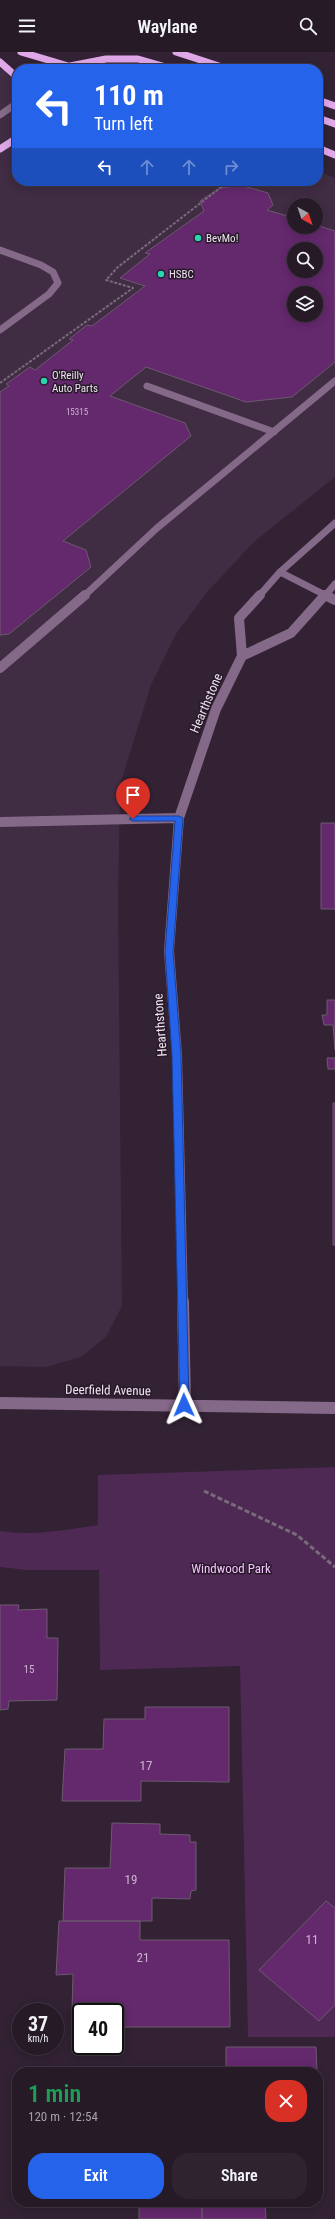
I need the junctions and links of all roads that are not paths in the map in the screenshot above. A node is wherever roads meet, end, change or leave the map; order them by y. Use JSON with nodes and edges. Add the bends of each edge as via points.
{"nodes":[{"id":1,"x":21,"y":52,"type":"edge"},
{"id":2,"x":176,"y":52,"type":"edge"},
{"id":3,"x":0,"y":62,"type":"edge"},
{"id":4,"x":56,"y":64,"type":"edge"},
{"id":5,"x":85,"y":64,"type":"edge"},
{"id":6,"x":156,"y":64,"type":"edge"},
{"id":7,"x":213,"y":64,"type":"edge"},
{"id":8,"x":12,"y":72,"type":"edge"},
{"id":9,"x":323,"y":102,"type":"edge"},
{"id":10,"x":335,"y":106,"type":"edge"},
{"id":11,"x":12,"y":107,"type":"edge"},
{"id":12,"x":0,"y":115,"type":"edge"},
{"id":13,"x":323,"y":120,"type":"edge"},
{"id":14,"x":335,"y":124,"type":"edge"},
{"id":15,"x":12,"y":141,"type":"edge"},
{"id":16,"x":0,"y":149,"type":"edge"},
{"id":17,"x":323,"y":150,"type":"edge"},
{"id":18,"x":335,"y":155,"type":"edge"},
{"id":19,"x":0,"y":250,"type":"edge"},
{"id":20,"x":0,"y":330,"type":"edge"},
{"id":21,"x":335,"y":381,"type":"edge"},
{"id":22,"x":147,"y":386,"type":"dead end"},
{"id":23,"x":274,"y":432,"type":"junction"},
{"id":24,"x":335,"y":523,"type":"edge"},
{"id":25,"x":280,"y":572,"type":"junction"},
{"id":26,"x":335,"y":584,"type":"edge"},
{"id":27,"x":324,"y":594,"type":"junction"},
{"id":28,"x":335,"y":600,"type":"edge"},
{"id":29,"x":242,"y":656,"type":"junction"},
{"id":30,"x":0,"y":668,"type":"edge"},
{"id":31,"x":179,"y":818,"type":"junction"},
{"id":32,"x":0,"y":822,"type":"edge"},
{"id":33,"x":0,"y":1403,"type":"edge"},
{"id":34,"x":184,"y":1405,"type":"junction"},
{"id":35,"x":335,"y":1408,"type":"edge"}],
"edges":[{"from":1,"to":4,"type":"main road"},
{"from":2,"to":7,"type":"main road"},
{"from":3,"to":8,"type":"main road"},
{"from":5,"to":6,"type":"main road","via":[[106,59],[138,59]]},
{"from":9,"to":10,"type":"main road"},
{"from":11,"to":12,"type":"street"},
{"from":13,"to":14,"type":"main road"},
{"from":15,"to":16,"type":"main road"},
{"from":17,"to":18,"type":"main road"},
{"from":19,"to":20,"type":"street","via":[[41,265],[52,272],[58,283],[49,294]]},
{"from":21,"to":23,"type":"street"},
{"from":22,"to":23,"type":"street"},
{"from":23,"to":30,"type":"street","via":[[157,528],[114,570]]},
{"from":24,"to":25,"type":"street"},
{"from":25,"to":27,"type":"street"},
{"from":25,"to":29,"type":"street","via":[[239,618]]},
{"from":26,"to":27,"type":"street"},
{"from":27,"to":28,"type":"street"},
{"from":27,"to":29,"type":"street","via":[[291,633]]},
{"from":29,"to":31,"type":"street","name":"Hearthstone","via":[[216,710]]},
{"from":31,"to":32,"type":"street"},
{"from":31,"to":34,"type":"street","name":"Hearthstone","via":[[169,952],[177,1055]]},
{"from":33,"to":34,"type":"street","name":"Deerfield Avenue"},
{"from":34,"to":35,"type":"street","name":"Deerfield Avenue"}]}
